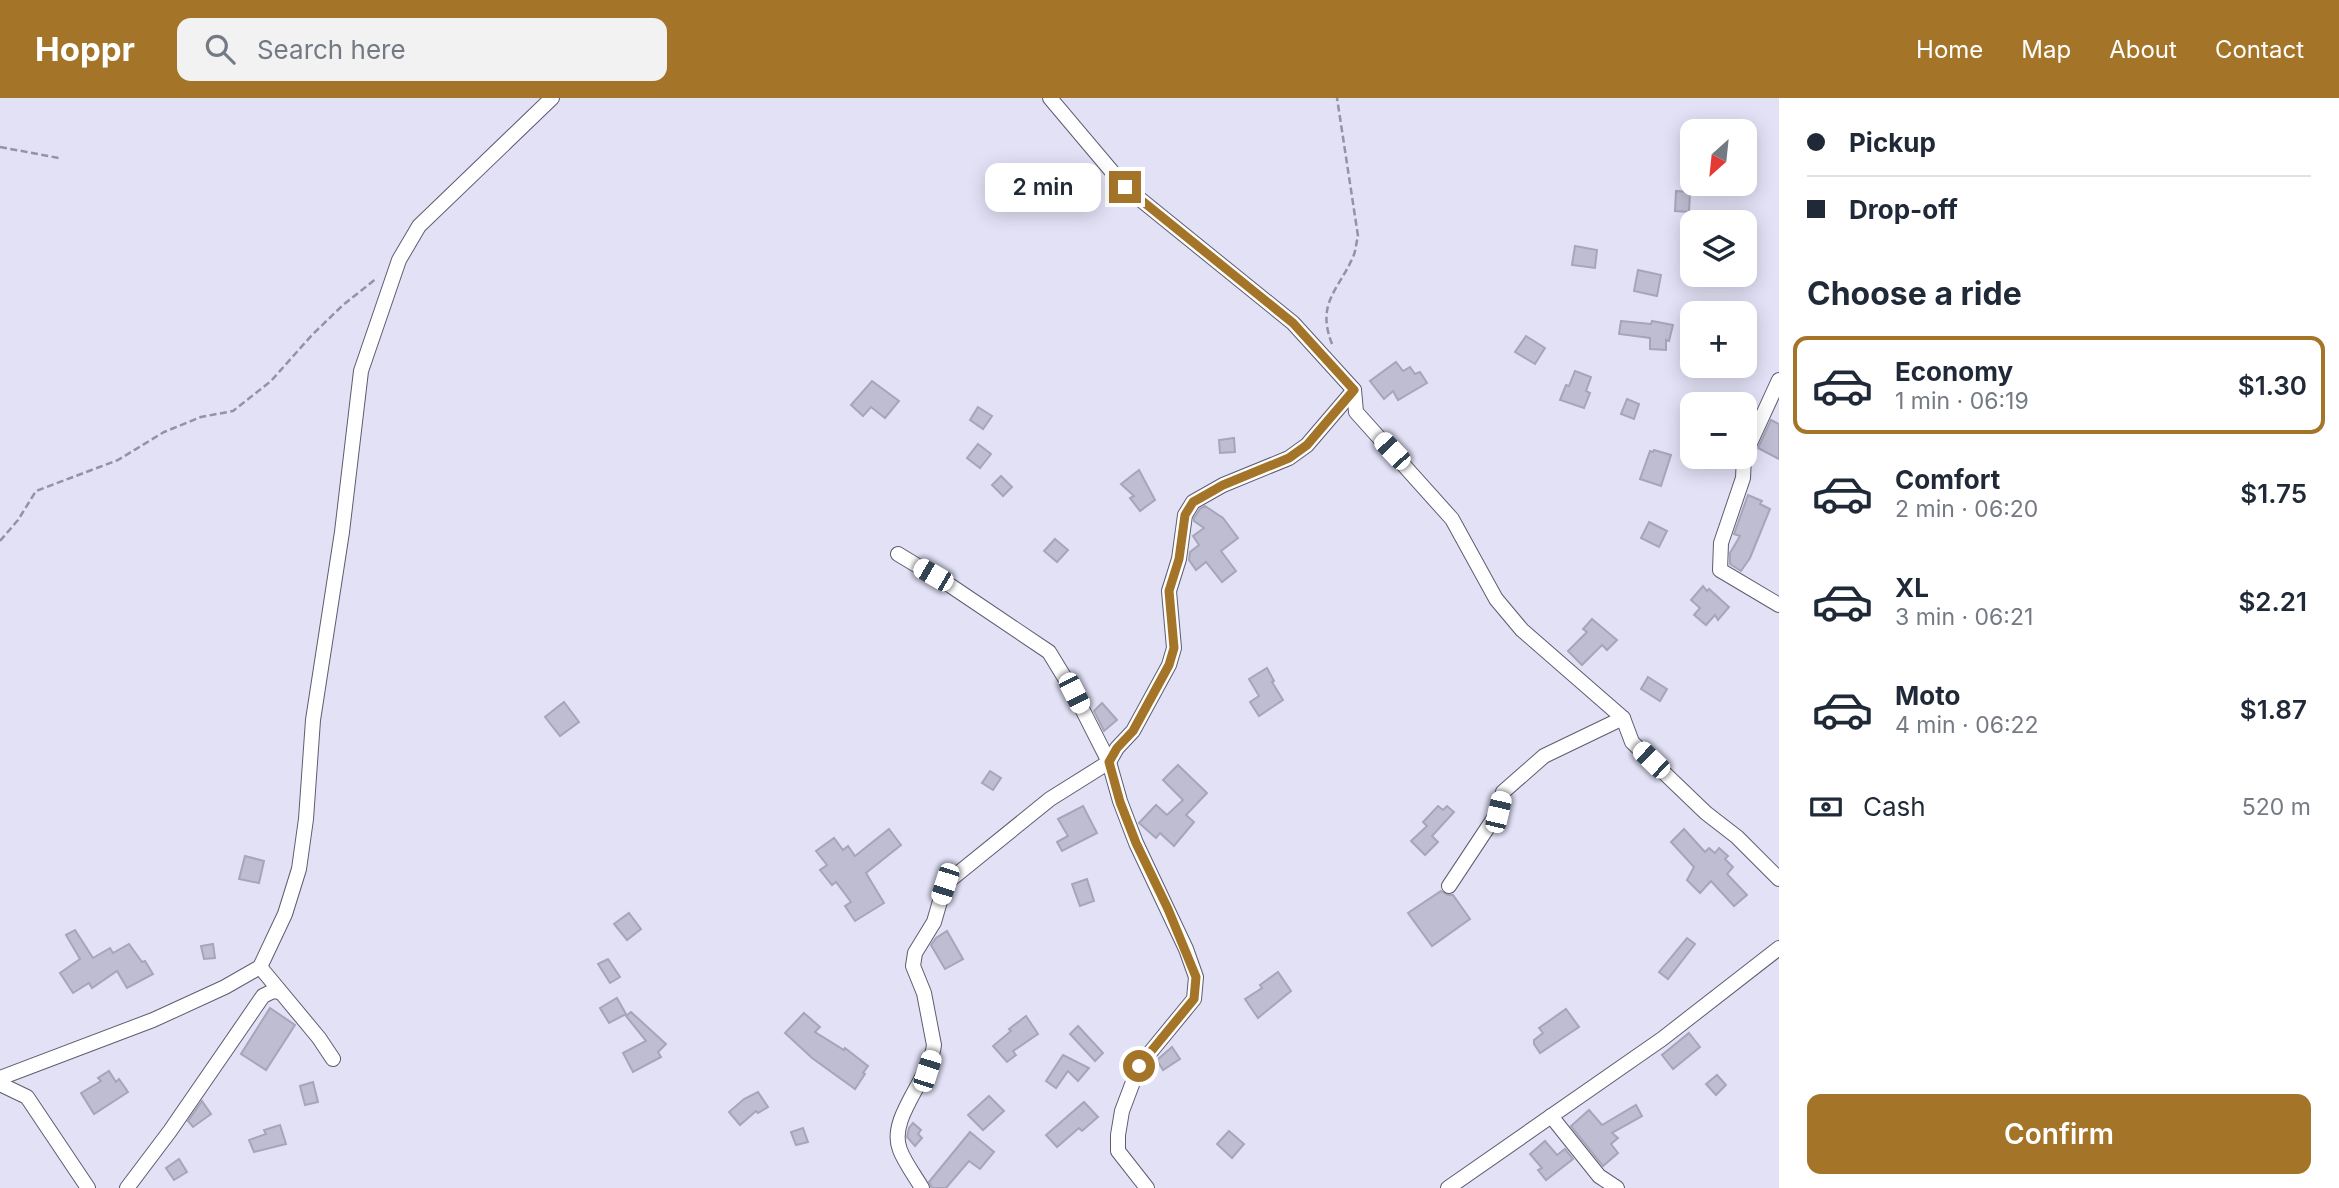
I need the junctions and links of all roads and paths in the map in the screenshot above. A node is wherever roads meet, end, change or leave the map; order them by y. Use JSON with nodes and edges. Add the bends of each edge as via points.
{"nodes":[{"id":1,"x":552,"y":98,"type":"edge"},
{"id":2,"x":1050,"y":98,"type":"edge"},
{"id":3,"x":1337,"y":98,"type":"edge"},
{"id":4,"x":0,"y":147,"type":"edge"},
{"id":5,"x":59,"y":158,"type":"dead end"},
{"id":6,"x":380,"y":275,"type":"dead end"},
{"id":7,"x":1335,"y":351,"type":"dead end"},
{"id":8,"x":1779,"y":380,"type":"edge"},
{"id":9,"x":1354,"y":390,"type":"junction"},
{"id":10,"x":1757,"y":427,"type":"edge"},
{"id":11,"x":1743,"y":469,"type":"edge"},
{"id":12,"x":0,"y":541,"type":"edge"},
{"id":13,"x":898,"y":554,"type":"dead end"},
{"id":14,"x":1779,"y":605,"type":"edge"},
{"id":15,"x":1623,"y":718,"type":"junction"},
{"id":16,"x":1109,"y":762,"type":"junction"},
{"id":17,"x":1779,"y":879,"type":"edge"},
{"id":18,"x":1449,"y":886,"type":"dead end"},
{"id":19,"x":1779,"y":948,"type":"edge"},
{"id":20,"x":260,"y":967,"type":"junction"},
{"id":21,"x":280,"y":992,"type":"junction"},
{"id":22,"x":333,"y":1059,"type":"dead end"},
{"id":23,"x":0,"y":1081,"type":"edge"},
{"id":24,"x":1551,"y":1116,"type":"junction"},
{"id":25,"x":88,"y":1188,"type":"edge"},
{"id":26,"x":128,"y":1188,"type":"edge"},
{"id":27,"x":922,"y":1188,"type":"edge"},
{"id":28,"x":1147,"y":1188,"type":"edge"},
{"id":29,"x":1448,"y":1188,"type":"edge"},
{"id":30,"x":1617,"y":1188,"type":"edge"}],
"edges":[{"from":1,"to":20,"type":"street","via":[[419,226],[399,260],[362,371],[313,720],[299,869],[285,914]]},
{"from":2,"to":9,"type":"street","via":[[1125,187],[1293,323]]},
{"from":3,"to":7,"type":"path","via":[[1358,236],[1325,313]]},
{"from":4,"to":5,"type":"path"},
{"from":6,"to":12,"type":"path","via":[[312,335],[271,381],[233,411],[201,417],[164,432],[118,460],[36,491]]},
{"from":8,"to":10,"type":"street"},
{"from":9,"to":15,"type":"street","via":[[1356,412],[1452,519],[1496,599],[1522,630]]},
{"from":9,"to":16,"type":"street","via":[[1307,445],[1289,458],[1193,502],[1185,515],[1169,591],[1174,648],[1169,665],[1133,731]]},
{"from":11,"to":14,"type":"street","via":[[1721,543],[1720,570]]},
{"from":13,"to":16,"type":"street","via":[[1049,652]]},
{"from":15,"to":17,"type":"street","via":[[1632,742]]},
{"from":15,"to":18,"type":"street","via":[[1544,756],[1503,792],[1498,812]]},
{"from":16,"to":27,"type":"street","via":[[1050,799],[945,884],[933,922],[915,953],[914,966],[924,993],[933,1052],[900,1120],[897,1139]]},
{"from":16,"to":28,"type":"street","via":[[1136,843],[1196,977],[1194,999],[1139,1066],[1122,1111],[1118,1151]]},
{"from":19,"to":24,"type":"street","via":[[1662,1039]]},
{"from":20,"to":21,"type":"street"},
{"from":20,"to":23,"type":"street","via":[[153,1020]]},
{"from":21,"to":22,"type":"street"},
{"from":21,"to":26,"type":"street","via":[[263,996]]},
{"from":23,"to":25,"type":"street","via":[[27,1097]]},
{"from":24,"to":29,"type":"street"},
{"from":24,"to":30,"type":"street","via":[[1599,1176]]}]}
